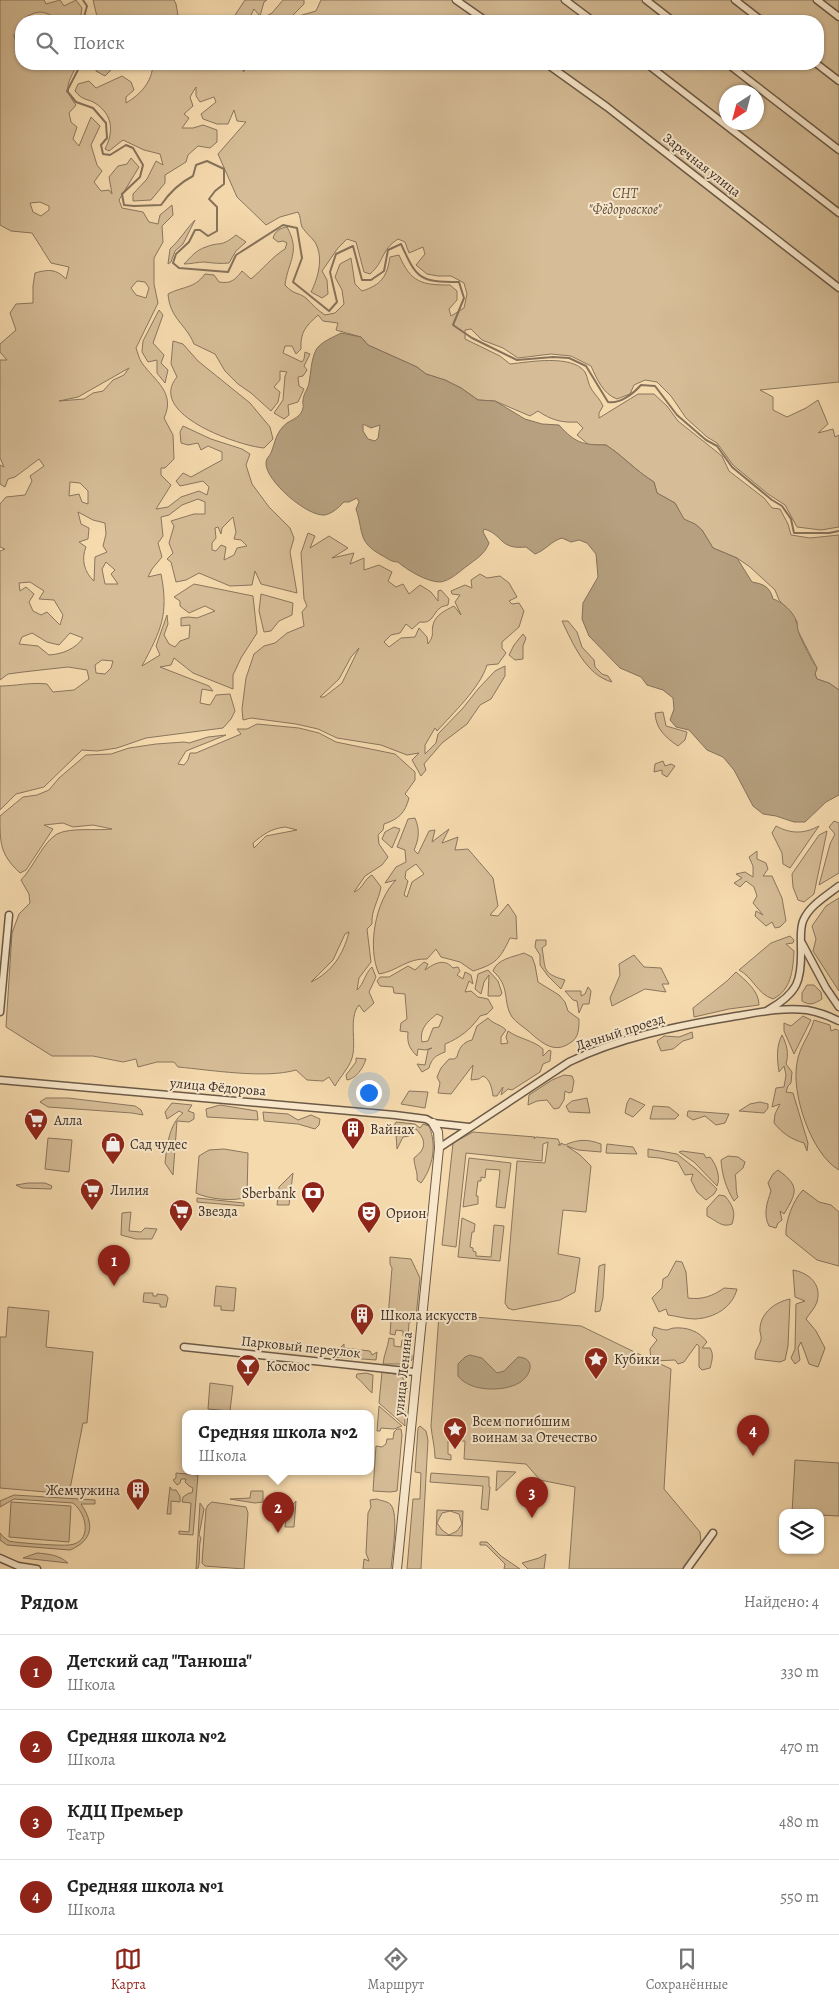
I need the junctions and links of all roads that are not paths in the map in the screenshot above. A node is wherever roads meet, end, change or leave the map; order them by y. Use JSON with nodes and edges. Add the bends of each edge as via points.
{"nodes":[{"id":1,"x":456,"y":0,"type":"edge"},
{"id":2,"x":565,"y":0,"type":"edge"},
{"id":3,"x":646,"y":0,"type":"edge"},
{"id":4,"x":735,"y":0,"type":"edge"},
{"id":5,"x":817,"y":0,"type":"edge"},
{"id":6,"x":477,"y":15,"type":"edge"},
{"id":7,"x":585,"y":15,"type":"edge"},
{"id":8,"x":665,"y":15,"type":"edge"},
{"id":9,"x":754,"y":15,"type":"edge"},
{"id":10,"x":839,"y":16,"type":"edge"},
{"id":11,"x":824,"y":69,"type":"edge"},
{"id":12,"x":555,"y":70,"type":"edge"},
{"id":13,"x":655,"y":70,"type":"edge"},
{"id":14,"x":736,"y":70,"type":"edge"},
{"id":15,"x":839,"y":81,"type":"edge"},
{"id":16,"x":839,"y":150,"type":"edge"},
{"id":17,"x":839,"y":213,"type":"edge"},
{"id":18,"x":839,"y":288,"type":"edge"},
{"id":19,"x":839,"y":886,"type":"edge"},
{"id":20,"x":9,"y":915,"type":"dead end"},
{"id":21,"x":800,"y":940,"type":"junction"},
{"id":22,"x":839,"y":1007,"type":"edge"},
{"id":23,"x":767,"y":1011,"type":"junction"},
{"id":24,"x":0,"y":1012,"type":"edge"},
{"id":25,"x":839,"y":1022,"type":"edge"},
{"id":26,"x":0,"y":1080,"type":"edge"},
{"id":27,"x":433,"y":1123,"type":"junction"},
{"id":28,"x":469,"y":1127,"type":"junction"},
{"id":29,"x":439,"y":1148,"type":"junction"},
{"id":30,"x":184,"y":1347,"type":"dead end"},
{"id":31,"x":415,"y":1372,"type":"junction"},
{"id":32,"x":713,"y":1532,"type":"dead end"},
{"id":33,"x":0,"y":1558,"type":"edge"},
{"id":34,"x":38,"y":1569,"type":"edge"},
{"id":35,"x":397,"y":1569,"type":"edge"},
{"id":36,"x":687,"y":1569,"type":"edge"}],
"edges":[{"from":1,"to":6,"type":"street"},
{"from":2,"to":7,"type":"street"},
{"from":3,"to":8,"type":"street"},
{"from":4,"to":9,"type":"street"},
{"from":5,"to":10,"type":"street"},
{"from":11,"to":15,"type":"street"},
{"from":12,"to":18,"type":"street","name":"Заречная улица"},
{"from":13,"to":17,"type":"street"},
{"from":14,"to":16,"type":"street"},
{"from":19,"to":21,"type":"street","via":[[809,911],[801,928]]},
{"from":20,"to":24,"type":"street"},
{"from":21,"to":22,"type":"street"},
{"from":21,"to":23,"type":"street","via":[[800,977],[796,987],[790,996]]},
{"from":23,"to":25,"type":"street","name":"Дачный проезд","via":[[808,1010]]},
{"from":23,"to":28,"type":"street","name":"Дачный проезд","via":[[690,1024],[582,1056]]},
{"from":26,"to":27,"type":"street","name":"улица Фёдорова","via":[[395,1115]]},
{"from":27,"to":28,"type":"street","name":"улица Фёдорова"},
{"from":27,"to":29,"type":"street","name":"улица Ленина","via":[[438,1132]]},
{"from":28,"to":29,"type":"street","name":"Дачный проезд"},
{"from":29,"to":31,"type":"street","name":"улица Ленина"},
{"from":30,"to":31,"type":"street","name":"Парковый переулок"},
{"from":31,"to":35,"type":"street","name":"улица Ленина"},
{"from":32,"to":36,"type":"street"},
{"from":33,"to":34,"type":"street","via":[[18,1566]]}]}
